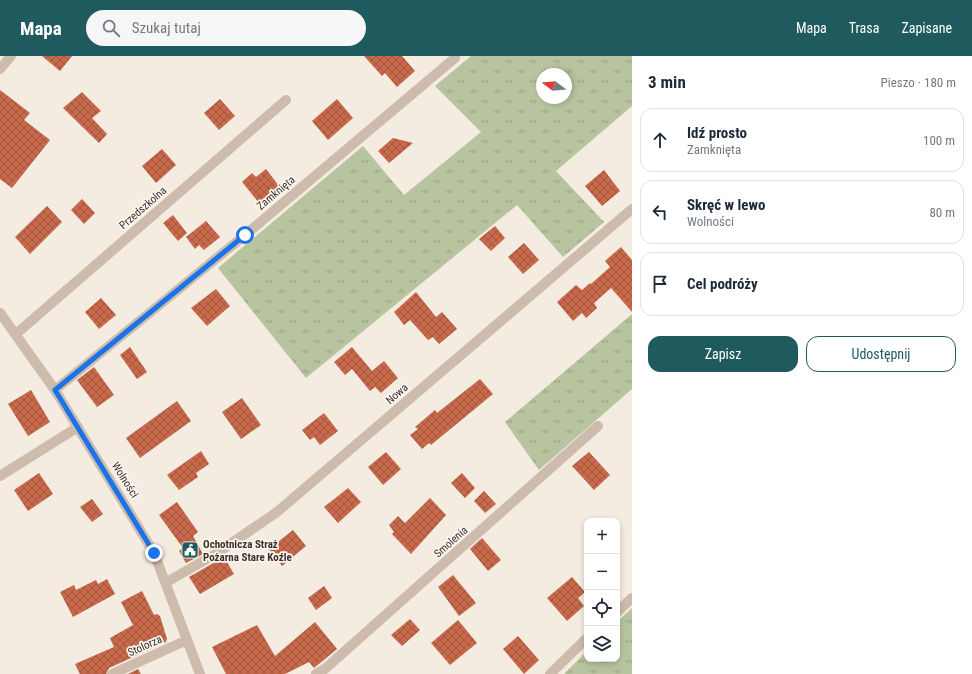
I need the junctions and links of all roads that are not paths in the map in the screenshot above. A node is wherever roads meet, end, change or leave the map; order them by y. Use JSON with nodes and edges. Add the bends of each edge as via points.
{"nodes":[{"id":1,"x":11,"y":56,"type":"edge"},
{"id":2,"x":455,"y":58,"type":"dead end"},
{"id":3,"x":0,"y":70,"type":"edge"},
{"id":4,"x":286,"y":100,"type":"dead end"},
{"id":5,"x":632,"y":209,"type":"edge"},
{"id":6,"x":0,"y":313,"type":"edge"},
{"id":7,"x":16,"y":334,"type":"junction"},
{"id":8,"x":55,"y":390,"type":"junction"},
{"id":9,"x":598,"y":426,"type":"dead end"},
{"id":10,"x":78,"y":427,"type":"junction"},
{"id":11,"x":0,"y":476,"type":"edge"},
{"id":12,"x":167,"y":582,"type":"junction"},
{"id":13,"x":632,"y":598,"type":"edge"},
{"id":14,"x":620,"y":609,"type":"edge"},
{"id":15,"x":187,"y":640,"type":"junction"},
{"id":16,"x":584,"y":641,"type":"edge"},
{"id":17,"x":112,"y":674,"type":"edge"},
{"id":18,"x":200,"y":674,"type":"edge"},
{"id":19,"x":316,"y":674,"type":"edge"},
{"id":20,"x":550,"y":674,"type":"edge"}],
"edges":[{"from":1,"to":3,"type":"street"},
{"from":2,"to":8,"type":"street","name":"Zamknięta","via":[[245,235]]},
{"from":4,"to":7,"type":"street","name":"Przedszkolna"},
{"from":5,"to":12,"type":"street","name":"Nowa","via":[[278,512],[217,553]]},
{"from":6,"to":7,"type":"street","name":"Wolności"},
{"from":7,"to":8,"type":"street","name":"Wolności"},
{"from":8,"to":10,"type":"street","name":"Wolności"},
{"from":9,"to":19,"type":"street","name":"Smolenia","via":[[380,622]]},
{"from":10,"to":11,"type":"street"},
{"from":10,"to":12,"type":"street","name":"Wolności","via":[[139,525]]},
{"from":12,"to":15,"type":"street","name":"Wolności"},
{"from":13,"to":14,"type":"street"},
{"from":15,"to":17,"type":"street","name":"Stolorza"},
{"from":15,"to":18,"type":"street","name":"Wolności"},
{"from":16,"to":20,"type":"street"}]}
